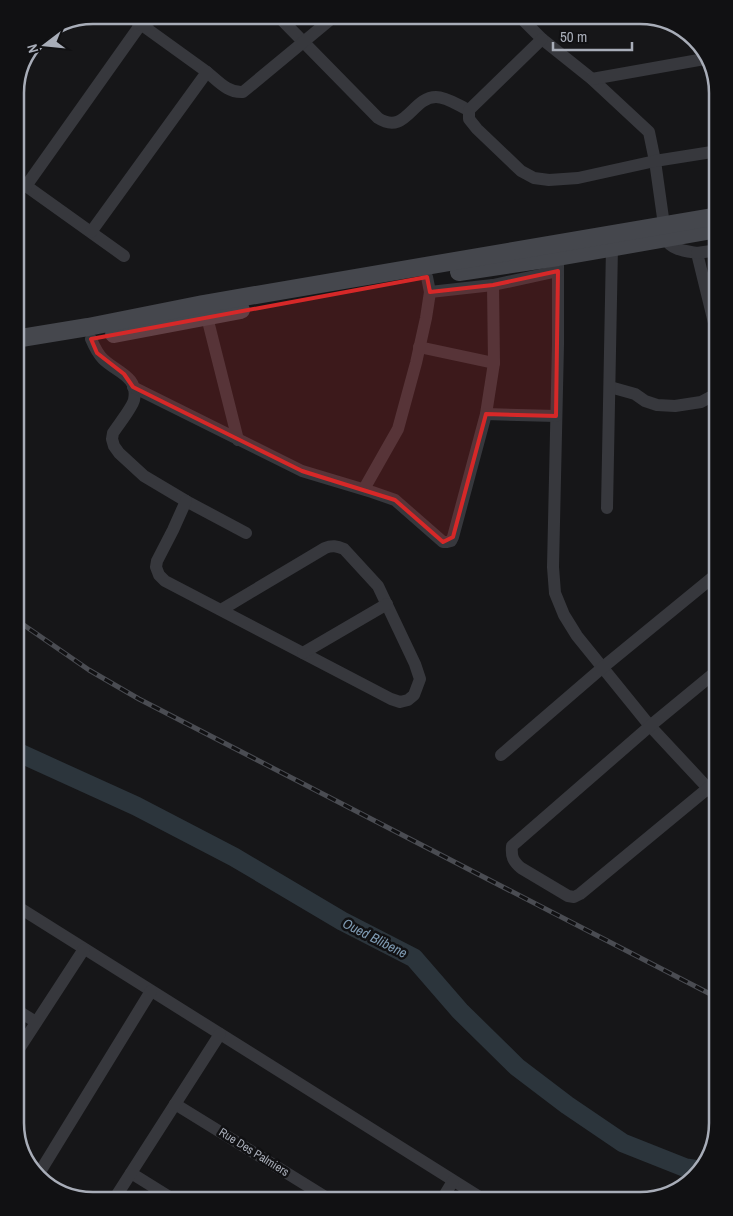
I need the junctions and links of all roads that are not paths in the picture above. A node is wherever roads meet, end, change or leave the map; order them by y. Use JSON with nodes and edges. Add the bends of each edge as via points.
{"nodes":[{"id":1,"x":141,"y":24,"type":"joint"},
{"id":2,"x":286,"y":24,"type":"edge"},
{"id":3,"x":325,"y":24,"type":"edge"},
{"id":4,"x":527,"y":24,"type":"edge"},
{"id":5,"x":542,"y":39,"type":"junction"},
{"id":6,"x":303,"y":42,"type":"junction"},
{"id":7,"x":701,"y":60,"type":"edge"},
{"id":8,"x":208,"y":72,"type":"junction"},
{"id":9,"x":592,"y":79,"type":"junction"},
{"id":10,"x":469,"y":110,"type":"junction"},
{"id":11,"x":709,"y":152,"type":"edge"},
{"id":12,"x":655,"y":161,"type":"junction"},
{"id":13,"x":26,"y":186,"type":"joint"},
{"id":14,"x":709,"y":219,"type":"edge"},
{"id":15,"x":709,"y":229,"type":"edge"},
{"id":16,"x":666,"y":231,"type":"junction"},
{"id":17,"x":91,"y":232,"type":"junction"},
{"id":18,"x":612,"y":247,"type":"junction"},
{"id":19,"x":709,"y":252,"type":"edge"},
{"id":20,"x":697,"y":254,"type":"junction"},
{"id":21,"x":124,"y":256,"type":"dead end"},
{"id":22,"x":558,"y":264,"type":"junction"},
{"id":23,"x":428,"y":284,"type":"junction"},
{"id":24,"x":493,"y":285,"type":"junction"},
{"id":25,"x":709,"y":302,"type":"edge"},
{"id":26,"x":205,"y":312,"type":"junction"},
{"id":27,"x":24,"y":338,"type":"edge"},
{"id":28,"x":91,"y":339,"type":"junction"},
{"id":29,"x":419,"y":348,"type":"junction"},
{"id":30,"x":24,"y":350,"type":"edge"},
{"id":31,"x":494,"y":363,"type":"junction"},
{"id":32,"x":133,"y":387,"type":"junction"},
{"id":33,"x":610,"y":387,"type":"junction"},
{"id":34,"x":709,"y":398,"type":"edge"},
{"id":35,"x":486,"y":414,"type":"junction"},
{"id":36,"x":556,"y":416,"type":"junction"},
{"id":37,"x":238,"y":440,"type":"junction"},
{"id":38,"x":364,"y":489,"type":"junction"},
{"id":39,"x":186,"y":501,"type":"junction"},
{"id":40,"x":607,"y":508,"type":"dead end"},
{"id":41,"x":246,"y":533,"type":"dead end"},
{"id":42,"x":709,"y":580,"type":"edge"},
{"id":43,"x":386,"y":604,"type":"junction"},
{"id":44,"x":221,"y":610,"type":"junction"},
{"id":45,"x":302,"y":653,"type":"junction"},
{"id":46,"x":602,"y":668,"type":"junction"},
{"id":47,"x":709,"y":677,"type":"edge"},
{"id":48,"x":650,"y":726,"type":"junction"},
{"id":49,"x":501,"y":755,"type":"dead end"},
{"id":50,"x":709,"y":780,"type":"edge"},
{"id":51,"x":709,"y":787,"type":"edge"},
{"id":52,"x":24,"y":912,"type":"edge"},
{"id":53,"x":84,"y":949,"type":"junction"},
{"id":54,"x":151,"y":991,"type":"junction"},
{"id":55,"x":24,"y":1015,"type":"edge"},
{"id":56,"x":36,"y":1022,"type":"junction"},
{"id":57,"x":220,"y":1034,"type":"junction"},
{"id":58,"x":24,"y":1041,"type":"edge"},
{"id":59,"x":175,"y":1104,"type":"junction"},
{"id":60,"x":41,"y":1169,"type":"edge"},
{"id":61,"x":131,"y":1173,"type":"junction"},
{"id":62,"x":453,"y":1181,"type":"junction"},
{"id":63,"x":119,"y":1192,"type":"edge"},
{"id":64,"x":162,"y":1192,"type":"edge"},
{"id":65,"x":317,"y":1192,"type":"edge"},
{"id":66,"x":446,"y":1192,"type":"edge"},
{"id":67,"x":471,"y":1192,"type":"edge"}],
"edges":[{"from":1,"to":8,"type":"street"},
{"from":1,"to":13,"type":"street"},
{"from":2,"to":6,"type":"street"},
{"from":3,"to":6,"type":"street"},
{"from":4,"to":5,"type":"street"},
{"from":5,"to":9,"type":"street"},
{"from":5,"to":10,"type":"street"},
{"from":6,"to":8,"type":"street","via":[[243,92],[229,90]]},
{"from":6,"to":10,"type":"street","via":[[386,123],[401,120],[433,97]]},
{"from":7,"to":9,"type":"street"},
{"from":8,"to":17,"type":"street"},
{"from":9,"to":12,"type":"street","via":[[649,132]]},
{"from":10,"to":12,"type":"street","via":[[469,119],[477,129],[521,171],[534,178],[578,178]]},
{"from":11,"to":12,"type":"street"},
{"from":12,"to":16,"type":"street"},
{"from":13,"to":17,"type":"street"},
{"from":14,"to":16,"type":"main road"},
{"from":15,"to":16,"type":"main road"},
{"from":16,"to":18,"type":"main road"},
{"from":16,"to":20,"type":"street","via":[[668,244]]},
{"from":16,"to":26,"type":"main road"},
{"from":17,"to":21,"type":"street"},
{"from":18,"to":22,"type":"main road"},
{"from":18,"to":33,"type":"street"},
{"from":19,"to":20,"type":"street"},
{"from":20,"to":25,"type":"street"},
{"from":22,"to":23,"type":"main road"},
{"from":22,"to":24,"type":"street"},
{"from":22,"to":36,"type":"street"},
{"from":23,"to":24,"type":"street"},
{"from":23,"to":26,"type":"main road"},
{"from":23,"to":29,"type":"street","via":[[426,318]]},
{"from":24,"to":31,"type":"street"},
{"from":26,"to":27,"type":"main road"},
{"from":26,"to":28,"type":"main road"},
{"from":26,"to":37,"type":"street"},
{"from":28,"to":30,"type":"main road"},
{"from":28,"to":32,"type":"street","via":[[97,353],[124,374]]},
{"from":29,"to":31,"type":"street"},
{"from":29,"to":38,"type":"street","via":[[398,428]]},
{"from":31,"to":35,"type":"street"},
{"from":32,"to":37,"type":"street"},
{"from":32,"to":39,"type":"street","via":[[134,401],[113,433],[114,446],[144,476]]},
{"from":33,"to":34,"type":"street","via":[[657,404],[675,406]]},
{"from":33,"to":40,"type":"street"},
{"from":35,"to":36,"type":"street"},
{"from":35,"to":38,"type":"street","via":[[451,541],[443,542],[395,500]]},
{"from":36,"to":46,"type":"street","via":[[555,593],[577,636]]},
{"from":37,"to":38,"type":"street","via":[[302,471]]},
{"from":39,"to":41,"type":"street"},
{"from":39,"to":44,"type":"street","via":[[156,567],[165,581]]},
{"from":42,"to":46,"type":"street"},
{"from":43,"to":44,"type":"street","via":[[378,586],[344,549],[330,546]]},
{"from":43,"to":45,"type":"street"},
{"from":43,"to":45,"type":"street","via":[[416,664],[420,679],[414,695],[408,700],[390,699]]},
{"from":44,"to":45,"type":"street"},
{"from":46,"to":48,"type":"street"},
{"from":46,"to":49,"type":"street"},
{"from":47,"to":48,"type":"street"},
{"from":48,"to":50,"type":"street"},
{"from":48,"to":51,"type":"street","via":[[512,846],[514,862],[574,897]]},
{"from":52,"to":53,"type":"street"},
{"from":53,"to":54,"type":"street"},
{"from":53,"to":56,"type":"street"},
{"from":54,"to":57,"type":"street"},
{"from":54,"to":60,"type":"street"},
{"from":55,"to":56,"type":"street"},
{"from":56,"to":58,"type":"street"},
{"from":57,"to":59,"type":"street"},
{"from":57,"to":62,"type":"street"},
{"from":59,"to":61,"type":"street"},
{"from":59,"to":65,"type":"street","name":"Rue Des Palmiers"},
{"from":61,"to":63,"type":"street"},
{"from":61,"to":64,"type":"street"},
{"from":62,"to":66,"type":"street"},
{"from":62,"to":67,"type":"street"}]}
